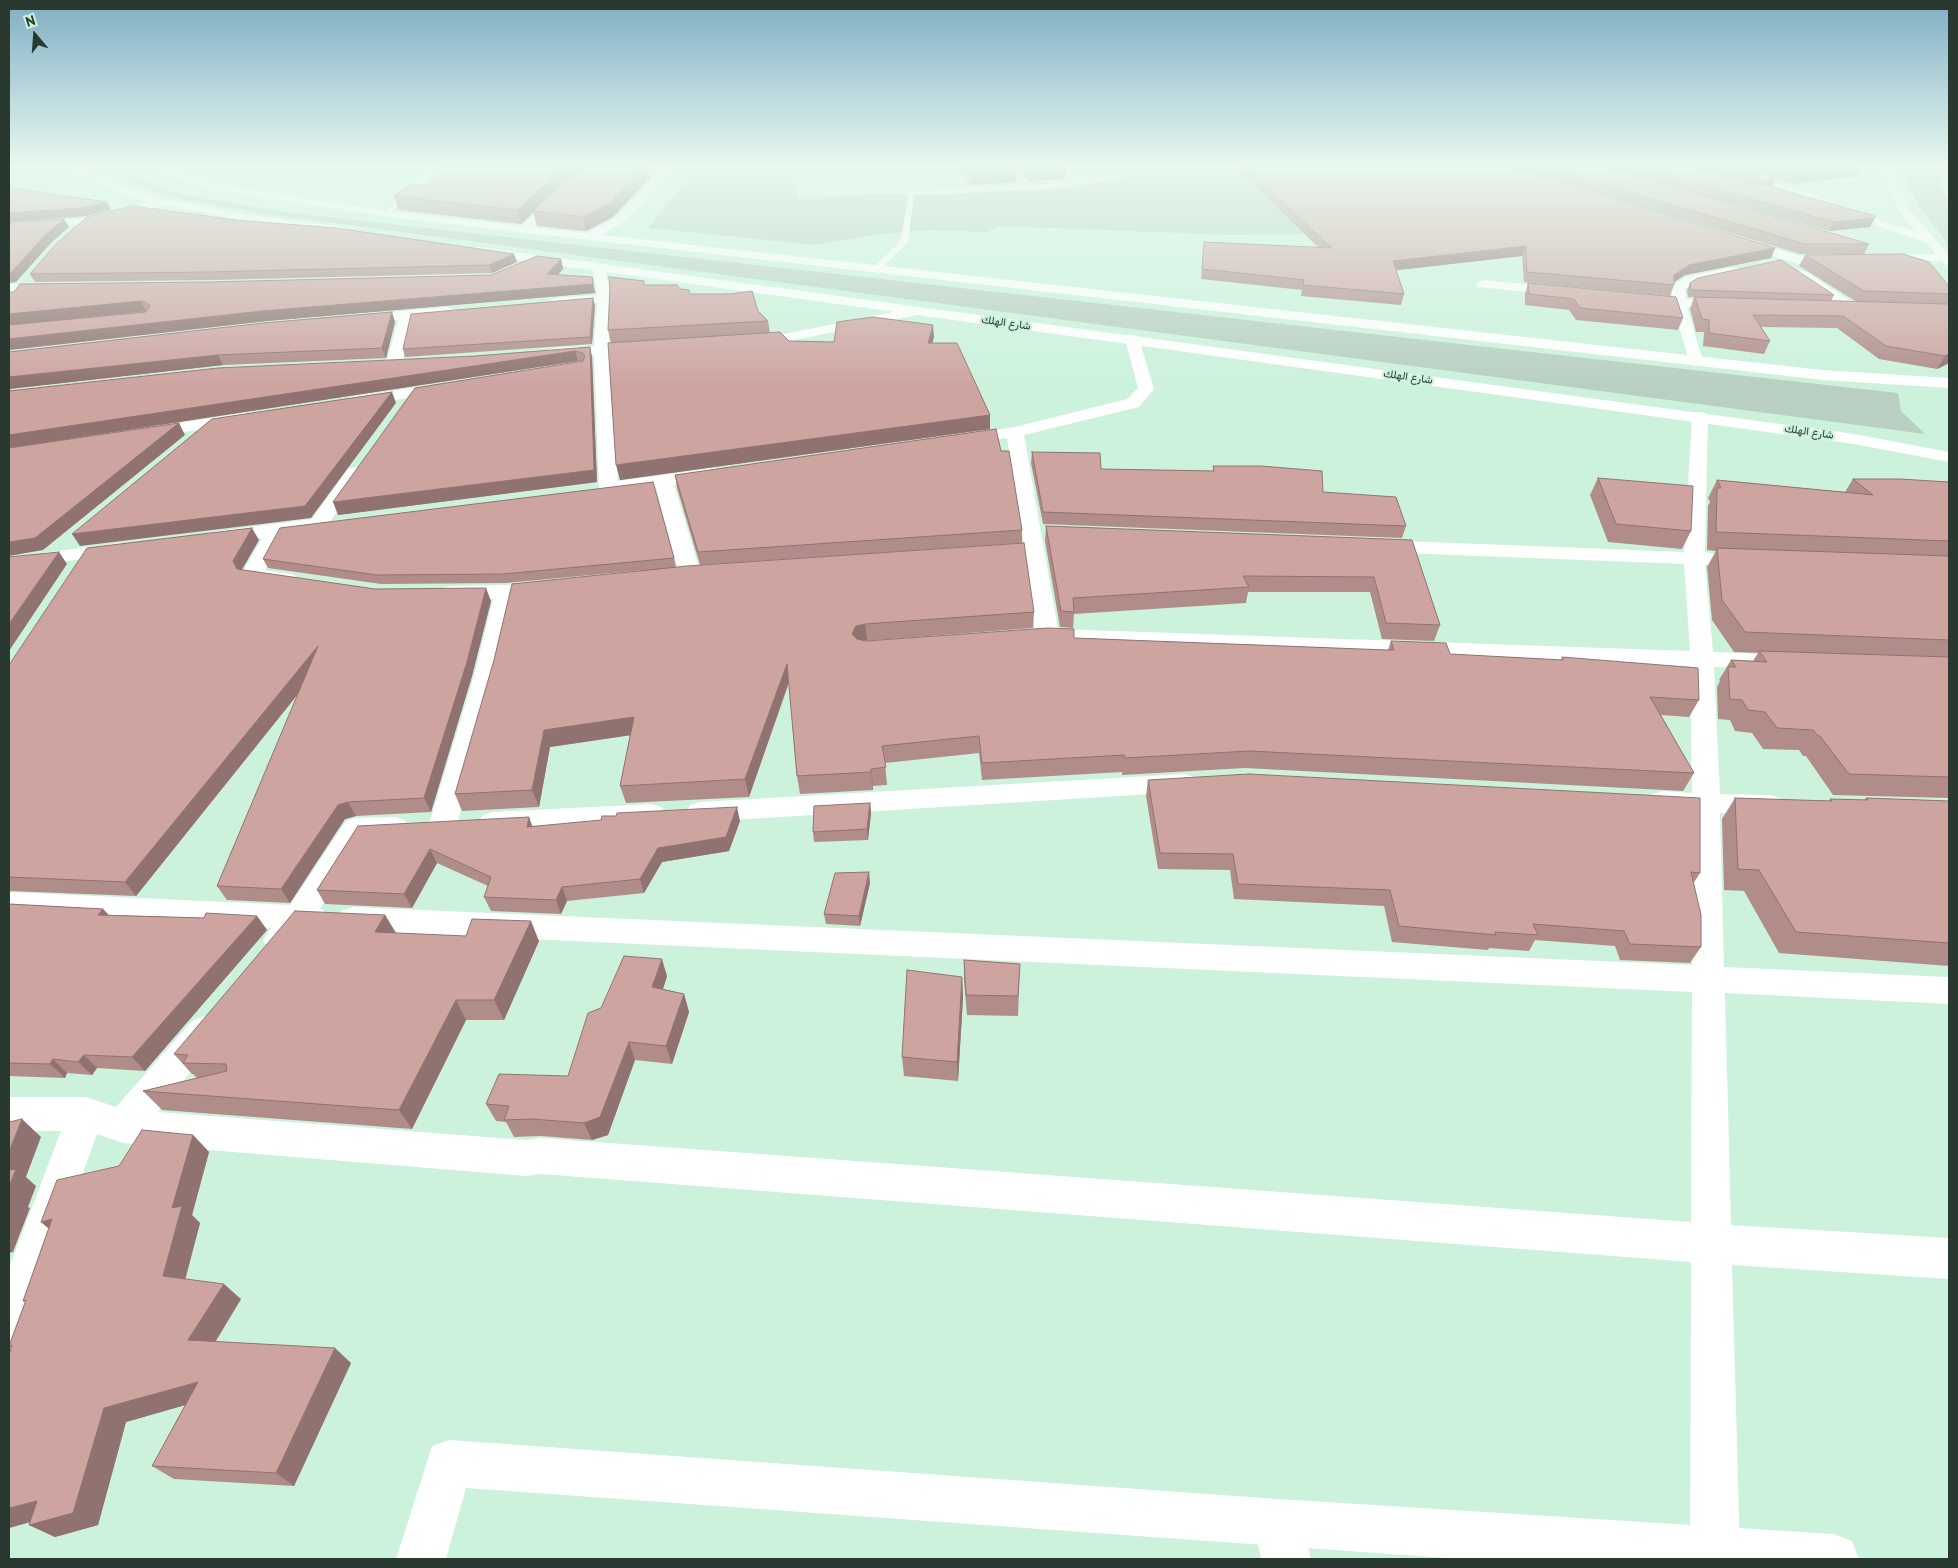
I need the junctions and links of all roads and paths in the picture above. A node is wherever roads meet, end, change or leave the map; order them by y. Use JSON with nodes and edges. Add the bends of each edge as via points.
{"nodes":[{"id":1,"x":619,"y":239,"type":"edge"},
{"id":2,"x":904,"y":239,"type":"edge"},
{"id":3,"x":1732,"y":239,"type":"edge"},
{"id":4,"x":1927,"y":239,"type":"edge"},
{"id":5,"x":1862,"y":246,"type":"edge"},
{"id":6,"x":468,"y":249,"type":"edge"},
{"id":7,"x":1900,"y":257,"type":"junction"},
{"id":8,"x":536,"y":260,"type":"junction"},
{"id":9,"x":1799,"y":260,"type":"junction"},
{"id":10,"x":1948,"y":260,"type":"edge"},
{"id":11,"x":1780,"y":261,"type":"junction"},
{"id":12,"x":1762,"y":265,"type":"edge"},
{"id":13,"x":599,"y":268,"type":"junction"},
{"id":14,"x":877,"y":268,"type":"junction"},
{"id":15,"x":1744,"y":269,"type":"edge"},
{"id":16,"x":511,"y":271,"type":"edge"},
{"id":17,"x":31,"y":275,"type":"edge"},
{"id":18,"x":1483,"y":284,"type":"dead end"},
{"id":19,"x":14,"y":288,"type":"edge"},
{"id":20,"x":68,"y":288,"type":"edge"},
{"id":21,"x":1581,"y":294,"type":"edge"},
{"id":22,"x":604,"y":298,"type":"junction"},
{"id":23,"x":1630,"y":298,"type":"edge"},
{"id":24,"x":9,"y":302,"type":"edge"},
{"id":25,"x":545,"y":303,"type":"edge"},
{"id":26,"x":1679,"y":303,"type":"junction"},
{"id":27,"x":1746,"y":304,"type":"edge"},
{"id":28,"x":1823,"y":306,"type":"edge"},
{"id":29,"x":466,"y":310,"type":"edge"},
{"id":30,"x":918,"y":311,"type":"junction"},
{"id":31,"x":406,"y":315,"type":"junction"},
{"id":32,"x":341,"y":321,"type":"edge"},
{"id":33,"x":1132,"y":339,"type":"junction"},
{"id":34,"x":730,"y":342,"type":"edge"},
{"id":35,"x":660,"y":346,"type":"edge"},
{"id":36,"x":535,"y":355,"type":"edge"},
{"id":37,"x":601,"y":357,"type":"junction"},
{"id":38,"x":1694,"y":361,"type":"junction"},
{"id":39,"x":412,"y":363,"type":"edge"},
{"id":40,"x":583,"y":368,"type":"edge"},
{"id":41,"x":1949,"y":383,"type":"edge"},
{"id":42,"x":460,"y":386,"type":"edge"},
{"id":43,"x":413,"y":393,"type":"junction"},
{"id":44,"x":337,"y":404,"type":"edge"},
{"id":45,"x":260,"y":416,"type":"edge"},
{"id":46,"x":396,"y":416,"type":"edge"},
{"id":47,"x":1700,"y":418,"type":"junction"},
{"id":48,"x":212,"y":422,"type":"junction"},
{"id":49,"x":1015,"y":432,"type":"junction"},
{"id":50,"x":125,"y":436,"type":"edge"},
{"id":51,"x":937,"y":443,"type":"edge"},
{"id":52,"x":183,"y":447,"type":"edge"},
{"id":53,"x":1949,"y":457,"type":"edge"},
{"id":54,"x":363,"y":462,"type":"edge"},
{"id":55,"x":732,"y":472,"type":"edge"},
{"id":56,"x":664,"y":482,"type":"junction"},
{"id":57,"x":610,"y":488,"type":"junction"},
{"id":58,"x":590,"y":490,"type":"edge"},
{"id":59,"x":338,"y":522,"type":"edge"},
{"id":60,"x":318,"y":524,"type":"junction"},
{"id":61,"x":276,"y":530,"type":"junction"},
{"id":62,"x":1040,"y":538,"type":"junction"},
{"id":63,"x":200,"y":539,"type":"edge"},
{"id":64,"x":84,"y":544,"type":"junction"},
{"id":65,"x":1358,"y":545,"type":"edge"},
{"id":66,"x":134,"y":548,"type":"edge"},
{"id":67,"x":969,"y":556,"type":"edge"},
{"id":68,"x":1694,"y":558,"type":"junction"},
{"id":69,"x":1734,"y":560,"type":"edge"},
{"id":70,"x":9,"y":563,"type":"edge"},
{"id":71,"x":690,"y":574,"type":"edge"},
{"id":72,"x":71,"y":577,"type":"edge"},
{"id":73,"x":302,"y":582,"type":"edge"},
{"id":74,"x":564,"y":587,"type":"edge"},
{"id":75,"x":506,"y":592,"type":"junction"},
{"id":76,"x":429,"y":593,"type":"edge"},
{"id":77,"x":1047,"y":636,"type":"junction"},
{"id":78,"x":1009,"y":639,"type":"edge"},
{"id":79,"x":1702,"y":659,"type":"junction"},
{"id":80,"x":1811,"y":663,"type":"edge"},
{"id":81,"x":1205,"y":782,"type":"edge"},
{"id":82,"x":1637,"y":799,"type":"edge"},
{"id":83,"x":1706,"y":803,"type":"junction"},
{"id":84,"x":1793,"y":806,"type":"edge"},
{"id":85,"x":443,"y":824,"type":"junction"},
{"id":86,"x":9,"y":904,"type":"edge"},
{"id":87,"x":299,"y":917,"type":"junction"},
{"id":88,"x":261,"y":962,"type":"edge"},
{"id":89,"x":1708,"y":978,"type":"junction"},
{"id":90,"x":1949,"y":990,"type":"edge"},
{"id":91,"x":217,"y":1014,"type":"edge"},
{"id":92,"x":9,"y":1114,"type":"edge"},
{"id":93,"x":86,"y":1114,"type":"junction"},
{"id":94,"x":124,"y":1126,"type":"junction"},
{"id":95,"x":1712,"y":1244,"type":"junction"},
{"id":96,"x":1949,"y":1258,"type":"edge"},
{"id":97,"x":9,"y":1324,"type":"edge"},
{"id":98,"x":1282,"y":1541,"type":"edge"},
{"id":99,"x":1715,"y":1552,"type":"junction"},
{"id":100,"x":421,"y":1559,"type":"edge"},
{"id":101,"x":1834,"y":1559,"type":"edge"}],
"edges":[{"from":1,"to":14,"type":"main road"},
{"from":2,"to":14,"type":"lane"},
{"from":3,"to":9,"type":"main road"},
{"from":4,"to":10,"type":"main road"},
{"from":5,"to":7,"type":"main road"},
{"from":6,"to":8,"type":"main road","name":"شارع الهلك"},
{"from":7,"to":9,"type":"main road"},
{"from":7,"to":10,"type":"main road"},
{"from":8,"to":13,"type":"main road","name":"شارع الهلك"},
{"from":8,"to":16,"type":"main road"},
{"from":9,"to":11,"type":"main road"},
{"from":11,"to":12,"type":"main road"},
{"from":11,"to":28,"type":"main road","via":[[1856,307]]},
{"from":13,"to":22,"type":"main road"},
{"from":13,"to":30,"type":"main road","name":"شارع الهلك"},
{"from":14,"to":38,"type":"main road"},
{"from":15,"to":26,"type":"main road","via":[[1690,280],[1678,287]]},
{"from":17,"to":19,"type":"main road"},
{"from":18,"to":21,"type":"main road"},
{"from":19,"to":20,"type":"main road"},
{"from":19,"to":24,"type":"main road"},
{"from":22,"to":25,"type":"main road"},
{"from":22,"to":37,"type":"main road"},
{"from":23,"to":26,"type":"main road"},
{"from":26,"to":27,"type":"main road"},
{"from":26,"to":38,"type":"main road"},
{"from":29,"to":31,"type":"main road"},
{"from":30,"to":33,"type":"main road","name":"شارع الهلك"},
{"from":30,"to":34,"type":"main road","via":[[779,339]]},
{"from":31,"to":32,"type":"main road"},
{"from":31,"to":39,"type":"main road","via":[[389,364]]},
{"from":33,"to":47,"type":"main road","name":"شارع الهلك"},
{"from":33,"to":49,"type":"main road","via":[[1146,389],[1133,403]]},
{"from":35,"to":37,"type":"main road"},
{"from":36,"to":37,"type":"main road"},
{"from":37,"to":40,"type":"main road"},
{"from":37,"to":57,"type":"main road"},
{"from":38,"to":41,"type":"main road","via":[[1823,375]]},
{"from":42,"to":43,"type":"main road"},
{"from":43,"to":44,"type":"main road"},
{"from":43,"to":46,"type":"main road"},
{"from":45,"to":48,"type":"main road"},
{"from":47,"to":53,"type":"main road","name":"شارع الهلك","via":[[1854,439]]},
{"from":47,"to":68,"type":"main road"},
{"from":48,"to":50,"type":"main road"},
{"from":48,"to":52,"type":"main road"},
{"from":49,"to":51,"type":"main road"},
{"from":49,"to":62,"type":"main road"},
{"from":54,"to":60,"type":"main road"},
{"from":55,"to":56,"type":"main road"},
{"from":56,"to":57,"type":"main road"},
{"from":56,"to":71,"type":"main road"},
{"from":57,"to":58,"type":"main road"},
{"from":59,"to":60,"type":"main road"},
{"from":60,"to":61,"type":"main road"},
{"from":61,"to":63,"type":"main road"},
{"from":61,"to":73,"type":"main road","via":[[252,575]]},
{"from":62,"to":67,"type":"main road"},
{"from":62,"to":77,"type":"main road"},
{"from":64,"to":66,"type":"main road"},
{"from":64,"to":70,"type":"main road","via":[[50,558]]},
{"from":64,"to":72,"type":"main road"},
{"from":65,"to":68,"type":"main road"},
{"from":68,"to":69,"type":"main road"},
{"from":68,"to":79,"type":"main road"},
{"from":74,"to":75,"type":"main road"},
{"from":75,"to":76,"type":"main road"},
{"from":75,"to":85,"type":"main road","via":[[486,676]]},
{"from":77,"to":78,"type":"main road"},
{"from":77,"to":79,"type":"main road"},
{"from":79,"to":80,"type":"main road"},
{"from":79,"to":83,"type":"main road"},
{"from":81,"to":85,"type":"main road"},
{"from":82,"to":83,"type":"main road"},
{"from":83,"to":84,"type":"main road"},
{"from":83,"to":89,"type":"main road"},
{"from":85,"to":87,"type":"main road","via":[[356,828]]},
{"from":86,"to":87,"type":"main road"},
{"from":87,"to":88,"type":"main road"},
{"from":87,"to":89,"type":"main road"},
{"from":89,"to":90,"type":"main road"},
{"from":89,"to":95,"type":"main road"},
{"from":91,"to":94,"type":"main road"},
{"from":92,"to":93,"type":"main road"},
{"from":93,"to":94,"type":"main road"},
{"from":93,"to":97,"type":"main road"},
{"from":94,"to":95,"type":"main road"},
{"from":95,"to":96,"type":"main road"},
{"from":95,"to":99,"type":"main road"},
{"from":98,"to":99,"type":"main road"},
{"from":98,"to":100,"type":"main road","via":[[449,1463]]},
{"from":99,"to":101,"type":"main road"}]}
